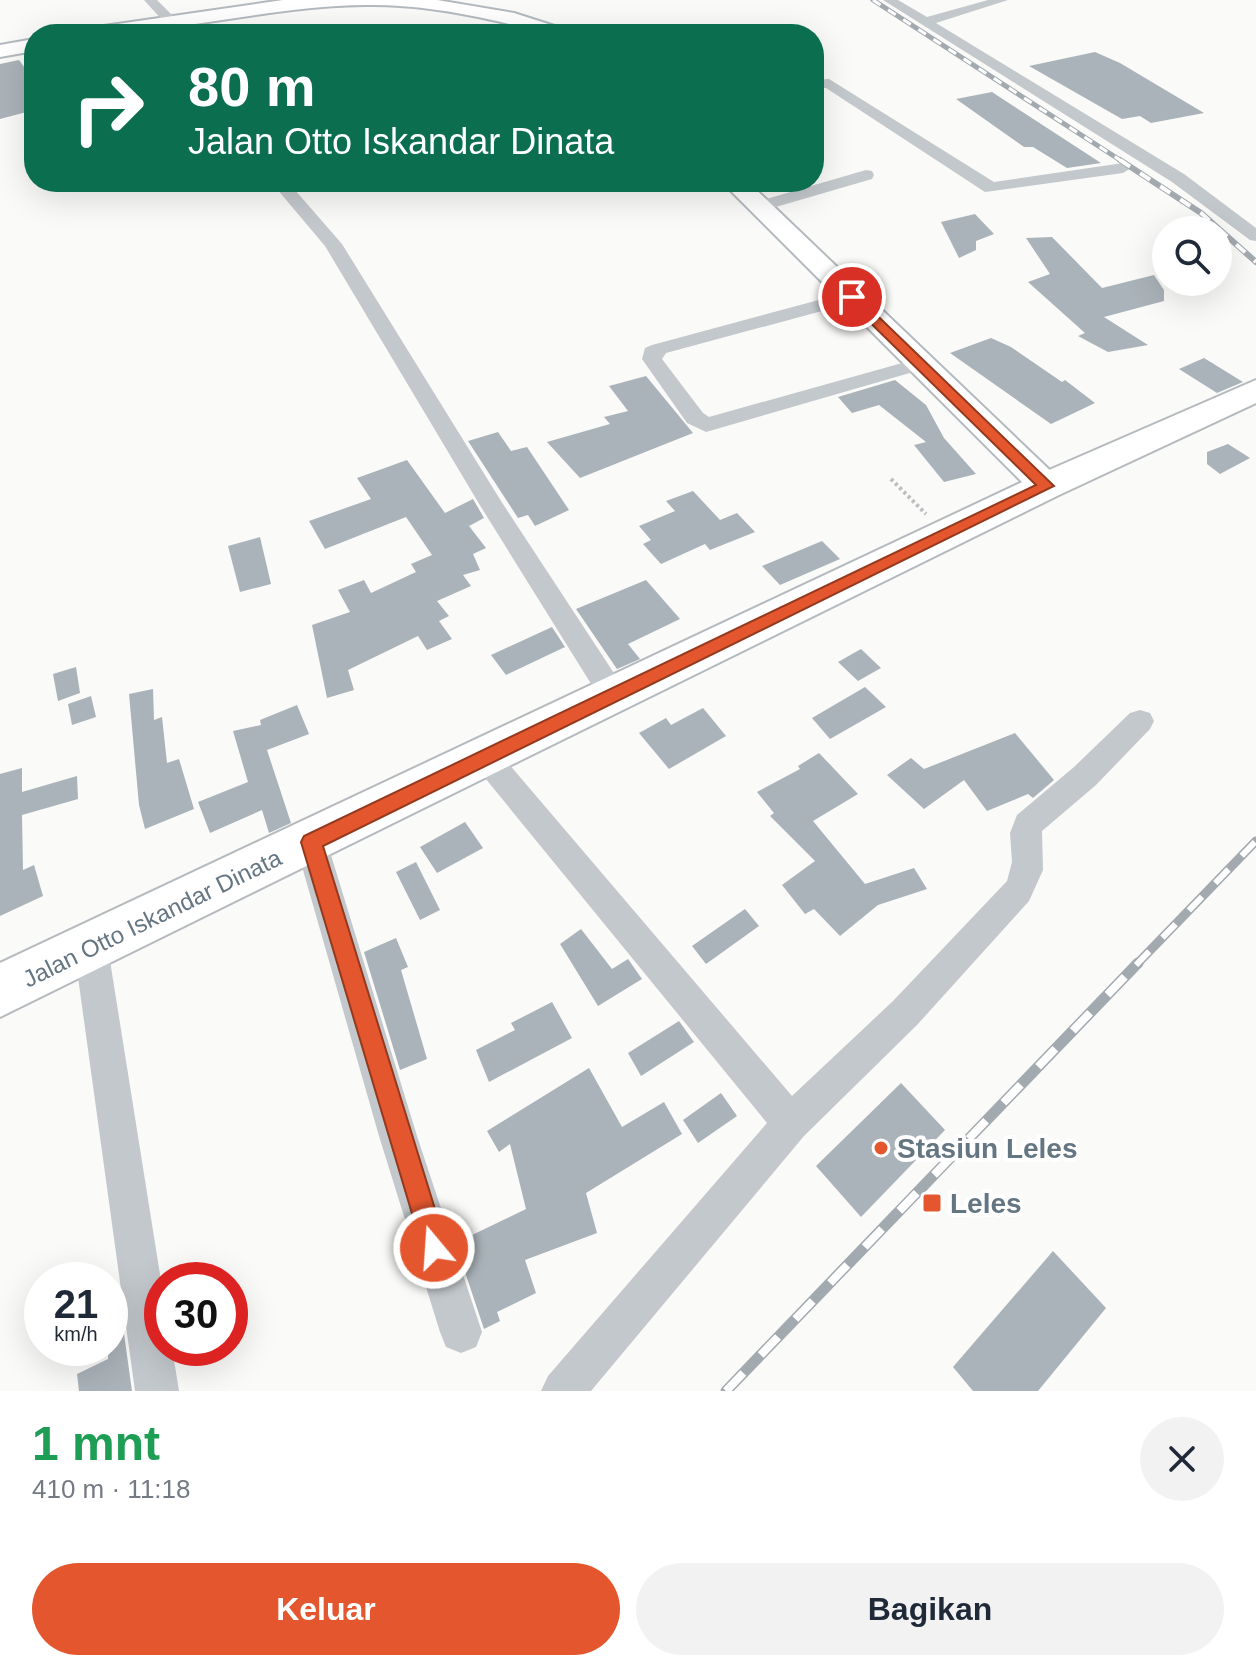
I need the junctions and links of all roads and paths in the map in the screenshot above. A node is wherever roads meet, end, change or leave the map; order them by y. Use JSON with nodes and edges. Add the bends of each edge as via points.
{"nodes":[{"id":1,"x":150,"y":0,"type":"edge"},
{"id":2,"x":363,"y":0,"type":"edge"},
{"id":3,"x":371,"y":0,"type":"edge"},
{"id":4,"x":380,"y":0,"type":"edge"},
{"id":5,"x":889,"y":0,"type":"edge"},
{"id":6,"x":1002,"y":0,"type":"edge"},
{"id":7,"x":925,"y":22,"type":"junction"},
{"id":8,"x":157,"y":24,"type":"edge"},
{"id":9,"x":170,"y":24,"type":"edge"},
{"id":10,"x":528,"y":24,"type":"edge"},
{"id":11,"x":24,"y":47,"type":"edge"},
{"id":12,"x":0,"y":51,"type":"edge"},
{"id":13,"x":824,"y":83,"type":"edge"},
{"id":14,"x":1123,"y":168,"type":"dead end"},
{"id":15,"x":866,"y":175,"type":"dead end"},
{"id":16,"x":824,"y":188,"type":"edge"},
{"id":17,"x":288,"y":192,"type":"edge"},
{"id":18,"x":744,"y":192,"type":"edge"},
{"id":19,"x":809,"y":192,"type":"edge"},
{"id":20,"x":759,"y":207,"type":"junction"},
{"id":21,"x":1256,"y":236,"type":"edge"},
{"id":22,"x":852,"y":297,"type":"junction"},
{"id":23,"x":920,"y":364,"type":"junction"},
{"id":24,"x":1256,"y":390,"type":"edge"},
{"id":25,"x":891,"y":479,"type":"dead end"},
{"id":26,"x":1046,"y":486,"type":"junction"},
{"id":27,"x":947,"y":534,"type":"junction"},
{"id":28,"x":613,"y":695,"type":"junction"},
{"id":29,"x":1140,"y":721,"type":"dead end"},
{"id":30,"x":486,"y":758,"type":"junction"},
{"id":31,"x":311,"y":842,"type":"junction"},
{"id":32,"x":91,"y":948,"type":"junction"},
{"id":33,"x":0,"y":991,"type":"edge"},
{"id":34,"x":791,"y":1123,"type":"junction"},
{"id":35,"x":461,"y":1332,"type":"dead end"},
{"id":36,"x":157,"y":1391,"type":"edge"},
{"id":37,"x":563,"y":1391,"type":"edge"}],
"edges":[{"from":1,"to":8,"type":"street"},
{"from":2,"to":9,"type":"street","via":[[307,2]]},
{"from":3,"to":4,"type":"street"},
{"from":4,"to":10,"type":"street","via":[[487,11]]},
{"from":5,"to":7,"type":"street"},
{"from":6,"to":7,"type":"street"},
{"from":7,"to":21,"type":"street","via":[[1167,171]]},
{"from":11,"to":12,"type":"street"},
{"from":13,"to":14,"type":"street","via":[[991,188]]},
{"from":15,"to":16,"type":"street"},
{"from":17,"to":28,"type":"street","via":[[333,244]]},
{"from":18,"to":20,"type":"street"},
{"from":19,"to":20,"type":"street"},
{"from":20,"to":22,"type":"street"},
{"from":22,"to":23,"type":"street"},
{"from":22,"to":23,"type":"street","via":[[659,349],[652,352],[652,359],[695,418],[706,425]]},
{"from":23,"to":26,"type":"street"},
{"from":24,"to":26,"type":"main road","name":"Jalan Otto Iskandar Dinata"},
{"from":25,"to":27,"type":"path"},
{"from":26,"to":27,"type":"main road","name":"Jalan Otto Iskandar Dinata"},
{"from":27,"to":28,"type":"main road","name":"Jalan Otto Iskandar Dinata"},
{"from":28,"to":30,"type":"main road","name":"Jalan Otto Iskandar Dinata"},
{"from":29,"to":34,"type":"street","via":[[1028,824],[1024,835],[1030,859],[1018,891],[905,1013]]},
{"from":30,"to":31,"type":"main road","name":"Jalan Otto Iskandar Dinata"},
{"from":30,"to":34,"type":"street"},
{"from":31,"to":32,"type":"main road","name":"Jalan Otto Iskandar Dinata"},
{"from":31,"to":35,"type":"street"},
{"from":32,"to":33,"type":"main road","name":"Jalan Otto Iskandar Dinata"},
{"from":32,"to":36,"type":"street"},
{"from":34,"to":37,"type":"street"}]}
